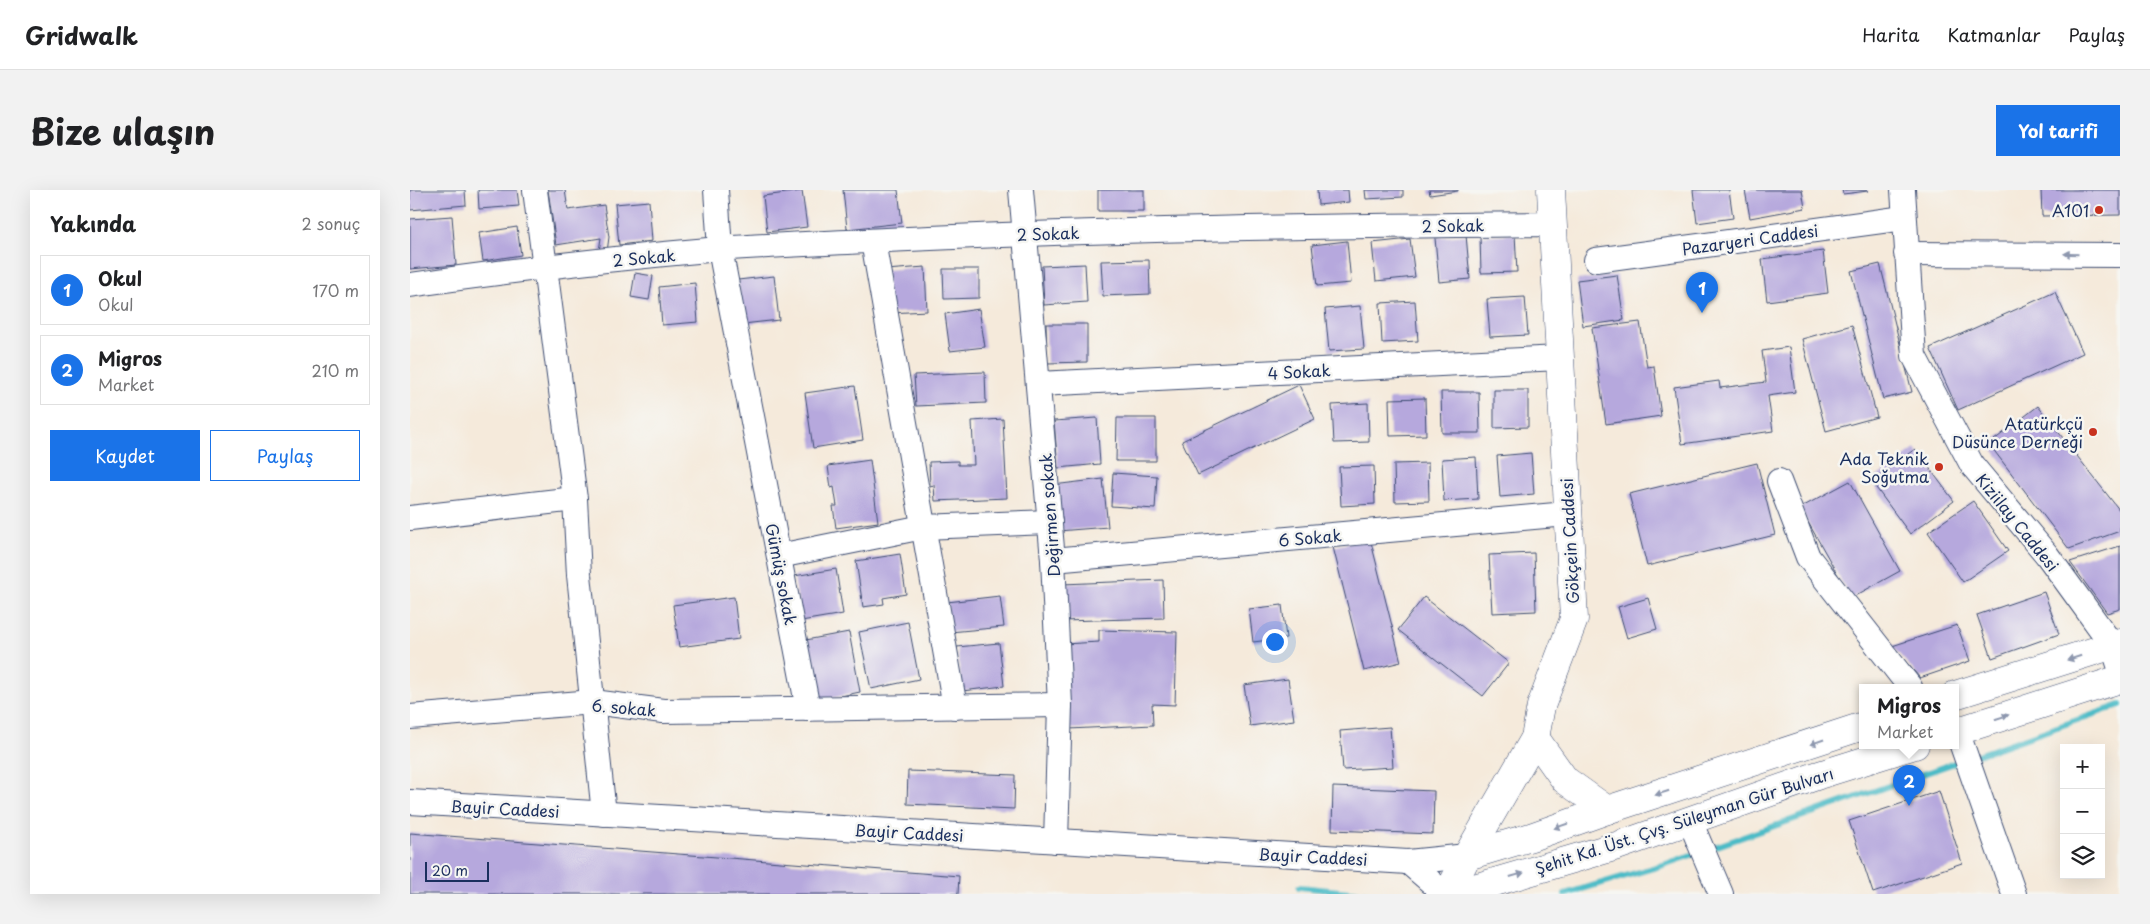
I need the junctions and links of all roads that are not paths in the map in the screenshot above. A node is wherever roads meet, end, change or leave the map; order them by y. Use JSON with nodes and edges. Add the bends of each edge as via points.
{"nodes":[{"id":1,"x":535,"y":190,"type":"edge"},
{"id":2,"x":716,"y":190,"type":"edge"},
{"id":3,"x":1021,"y":190,"type":"edge"},
{"id":4,"x":1551,"y":190,"type":"edge"},
{"id":5,"x":1903,"y":190,"type":"edge"},
{"id":6,"x":1904,"y":218,"type":"junction"},
{"id":7,"x":1553,"y":224,"type":"junction"},
{"id":8,"x":1025,"y":233,"type":"junction"},
{"id":9,"x":873,"y":241,"type":"junction"},
{"id":10,"x":720,"y":249,"type":"junction"},
{"id":11,"x":1906,"y":254,"type":"junction"},
{"id":12,"x":2120,"y":255,"type":"edge"},
{"id":13,"x":1596,"y":260,"type":"dead end"},
{"id":14,"x":544,"y":266,"type":"junction"},
{"id":15,"x":410,"y":284,"type":"edge"},
{"id":16,"x":1560,"y":358,"type":"junction"},
{"id":17,"x":1038,"y":384,"type":"junction"},
{"id":18,"x":1778,"y":480,"type":"dead end"},
{"id":19,"x":575,"y":499,"type":"junction"},
{"id":20,"x":1567,"y":514,"type":"junction"},
{"id":21,"x":410,"y":518,"type":"edge"},
{"id":22,"x":1050,"y":522,"type":"junction"},
{"id":23,"x":923,"y":528,"type":"junction"},
{"id":24,"x":779,"y":556,"type":"junction"},
{"id":25,"x":1053,"y":560,"type":"junction"},
{"id":26,"x":2118,"y":652,"type":"edge"},
{"id":27,"x":2120,"y":679,"type":"edge"},
{"id":28,"x":1908,"y":684,"type":"edge"},
{"id":29,"x":1959,"y":694,"type":"edge"},
{"id":30,"x":593,"y":702,"type":"junction"},
{"id":31,"x":1060,"y":705,"type":"junction"},
{"id":32,"x":955,"y":707,"type":"junction"},
{"id":33,"x":808,"y":710,"type":"junction"},
{"id":34,"x":410,"y":718,"type":"edge"},
{"id":35,"x":1859,"y":727,"type":"edge"},
{"id":36,"x":1959,"y":736,"type":"edge"},
{"id":37,"x":1535,"y":738,"type":"junction"},
{"id":38,"x":1959,"y":739,"type":"edge"},
{"id":39,"x":1902,"y":749,"type":"edge"},
{"id":40,"x":410,"y":802,"type":"edge"},
{"id":41,"x":1607,"y":810,"type":"junction"},
{"id":42,"x":604,"y":814,"type":"junction"},
{"id":43,"x":1693,"y":830,"type":"junction"},
{"id":44,"x":1056,"y":841,"type":"junction"},
{"id":45,"x":1466,"y":856,"type":"junction"},
{"id":46,"x":1408,"y":862,"type":"junction"},
{"id":47,"x":1446,"y":894,"type":"edge"},
{"id":48,"x":1454,"y":894,"type":"edge"},
{"id":49,"x":1721,"y":894,"type":"edge"},
{"id":50,"x":2014,"y":894,"type":"edge"}],
"edges":[{"from":1,"to":14,"type":"street"},
{"from":2,"to":10,"type":"street","name":"Gümüş sokak"},
{"from":3,"to":8,"type":"street","name":"Değirmen sokak"},
{"from":4,"to":7,"type":"main road","name":"Gökçein Caddesi"},
{"from":5,"to":6,"type":"street","name":"Kiziilay Caddesi"},
{"from":6,"to":11,"type":"street","name":"Kiziilay Caddesi"},
{"from":6,"to":13,"type":"street","name":"Pazaryeri Caddesi"},
{"from":7,"to":8,"type":"street","name":"2 Sokak"},
{"from":7,"to":16,"type":"main road","name":"Gökçein Caddesi"},
{"from":8,"to":9,"type":"street","name":"2 Sokak"},
{"from":8,"to":17,"type":"street","name":"Değirmen sokak"},
{"from":9,"to":10,"type":"street","name":"2 Sokak"},
{"from":9,"to":23,"type":"street"},
{"from":10,"to":14,"type":"street","name":"2 Sokak"},
{"from":10,"to":24,"type":"street","name":"Gümüş sokak"},
{"from":12,"to":11,"type":"street","one_way":true},
{"from":11,"to":26,"type":"street","name":"Kiziilay Caddesi","via":[[1914,356],[1972,465],[2047,555]]},
{"from":14,"to":15,"type":"street","name":"2 Sokak"},
{"from":14,"to":19,"type":"street"},
{"from":16,"to":17,"type":"street","name":"4 Sokak"},
{"from":16,"to":20,"type":"main road","name":"Gökçein Caddesi"},
{"from":17,"to":22,"type":"street","name":"Değirmen sokak"},
{"from":18,"to":28,"type":"street","via":[[1808,558]]},
{"from":19,"to":21,"type":"street"},
{"from":19,"to":30,"type":"street","via":[[579,575]]},
{"from":20,"to":25,"type":"street","name":"6 Sokak"},
{"from":20,"to":37,"type":"main road","name":"Gökçein Caddesi","via":[[1574,619],[1541,706]]},
{"from":22,"to":23,"type":"street"},
{"from":22,"to":25,"type":"street","name":"Değirmen sokak"},
{"from":23,"to":24,"type":"street"},
{"from":23,"to":32,"type":"street"},
{"from":24,"to":33,"type":"street","name":"Gümüş sokak"},
{"from":25,"to":31,"type":"street","name":"Değirmen sokak"},
{"from":26,"to":29,"type":"main road","one_way":true},
{"from":36,"to":27,"type":"main road","one_way":true},
{"from":30,"to":33,"type":"street","name":"6. sokak","via":[[663,711]]},
{"from":30,"to":34,"type":"street","name":"6. sokak"},
{"from":30,"to":42,"type":"street"},
{"from":31,"to":32,"type":"street"},
{"from":31,"to":44,"type":"street","name":"Değirmen sokak"},
{"from":32,"to":33,"type":"street"},
{"from":35,"to":41,"type":"main road","name":"Şehit Kd. Üst. Çvş. Süleyman Gür Bulvarı","one_way":true},
{"from":37,"to":41,"type":"main road","name":"Şehit Kd. Üst. Çvş. Süleyman Gür Bulvarı","via":[[1565,780]]},
{"from":37,"to":45,"type":"main road","name":"Gökçein Caddesi"},
{"from":38,"to":50,"type":"street"},
{"from":39,"to":43,"type":"main road","name":"Şehit Kd. Üst. Çvş. Süleyman Gür Bulvarı","via":[[1818,775]]},
{"from":40,"to":42,"type":"street","name":"Bayir Caddesi"},
{"from":41,"to":45,"type":"main road","name":"Şehit Kd. Üst. Çvş. Süleyman Gür Bulvarı","one_way":true},
{"from":42,"to":44,"type":"street","name":"Bayir Caddesi"},
{"from":48,"to":43,"type":"main road","name":"Şehit Kd. Üst. Çvş. Süleyman Gür Bulvarı","one_way":true,"via":[[1617,846]]},
{"from":43,"to":49,"type":"street"},
{"from":44,"to":46,"type":"street","name":"Bayir Caddesi"},
{"from":45,"to":46,"type":"street","name":"Bayir Caddesi"},
{"from":45,"to":47,"type":"main road","name":"Gökçein Caddesi"},
{"from":46,"to":47,"type":"street"}]}
